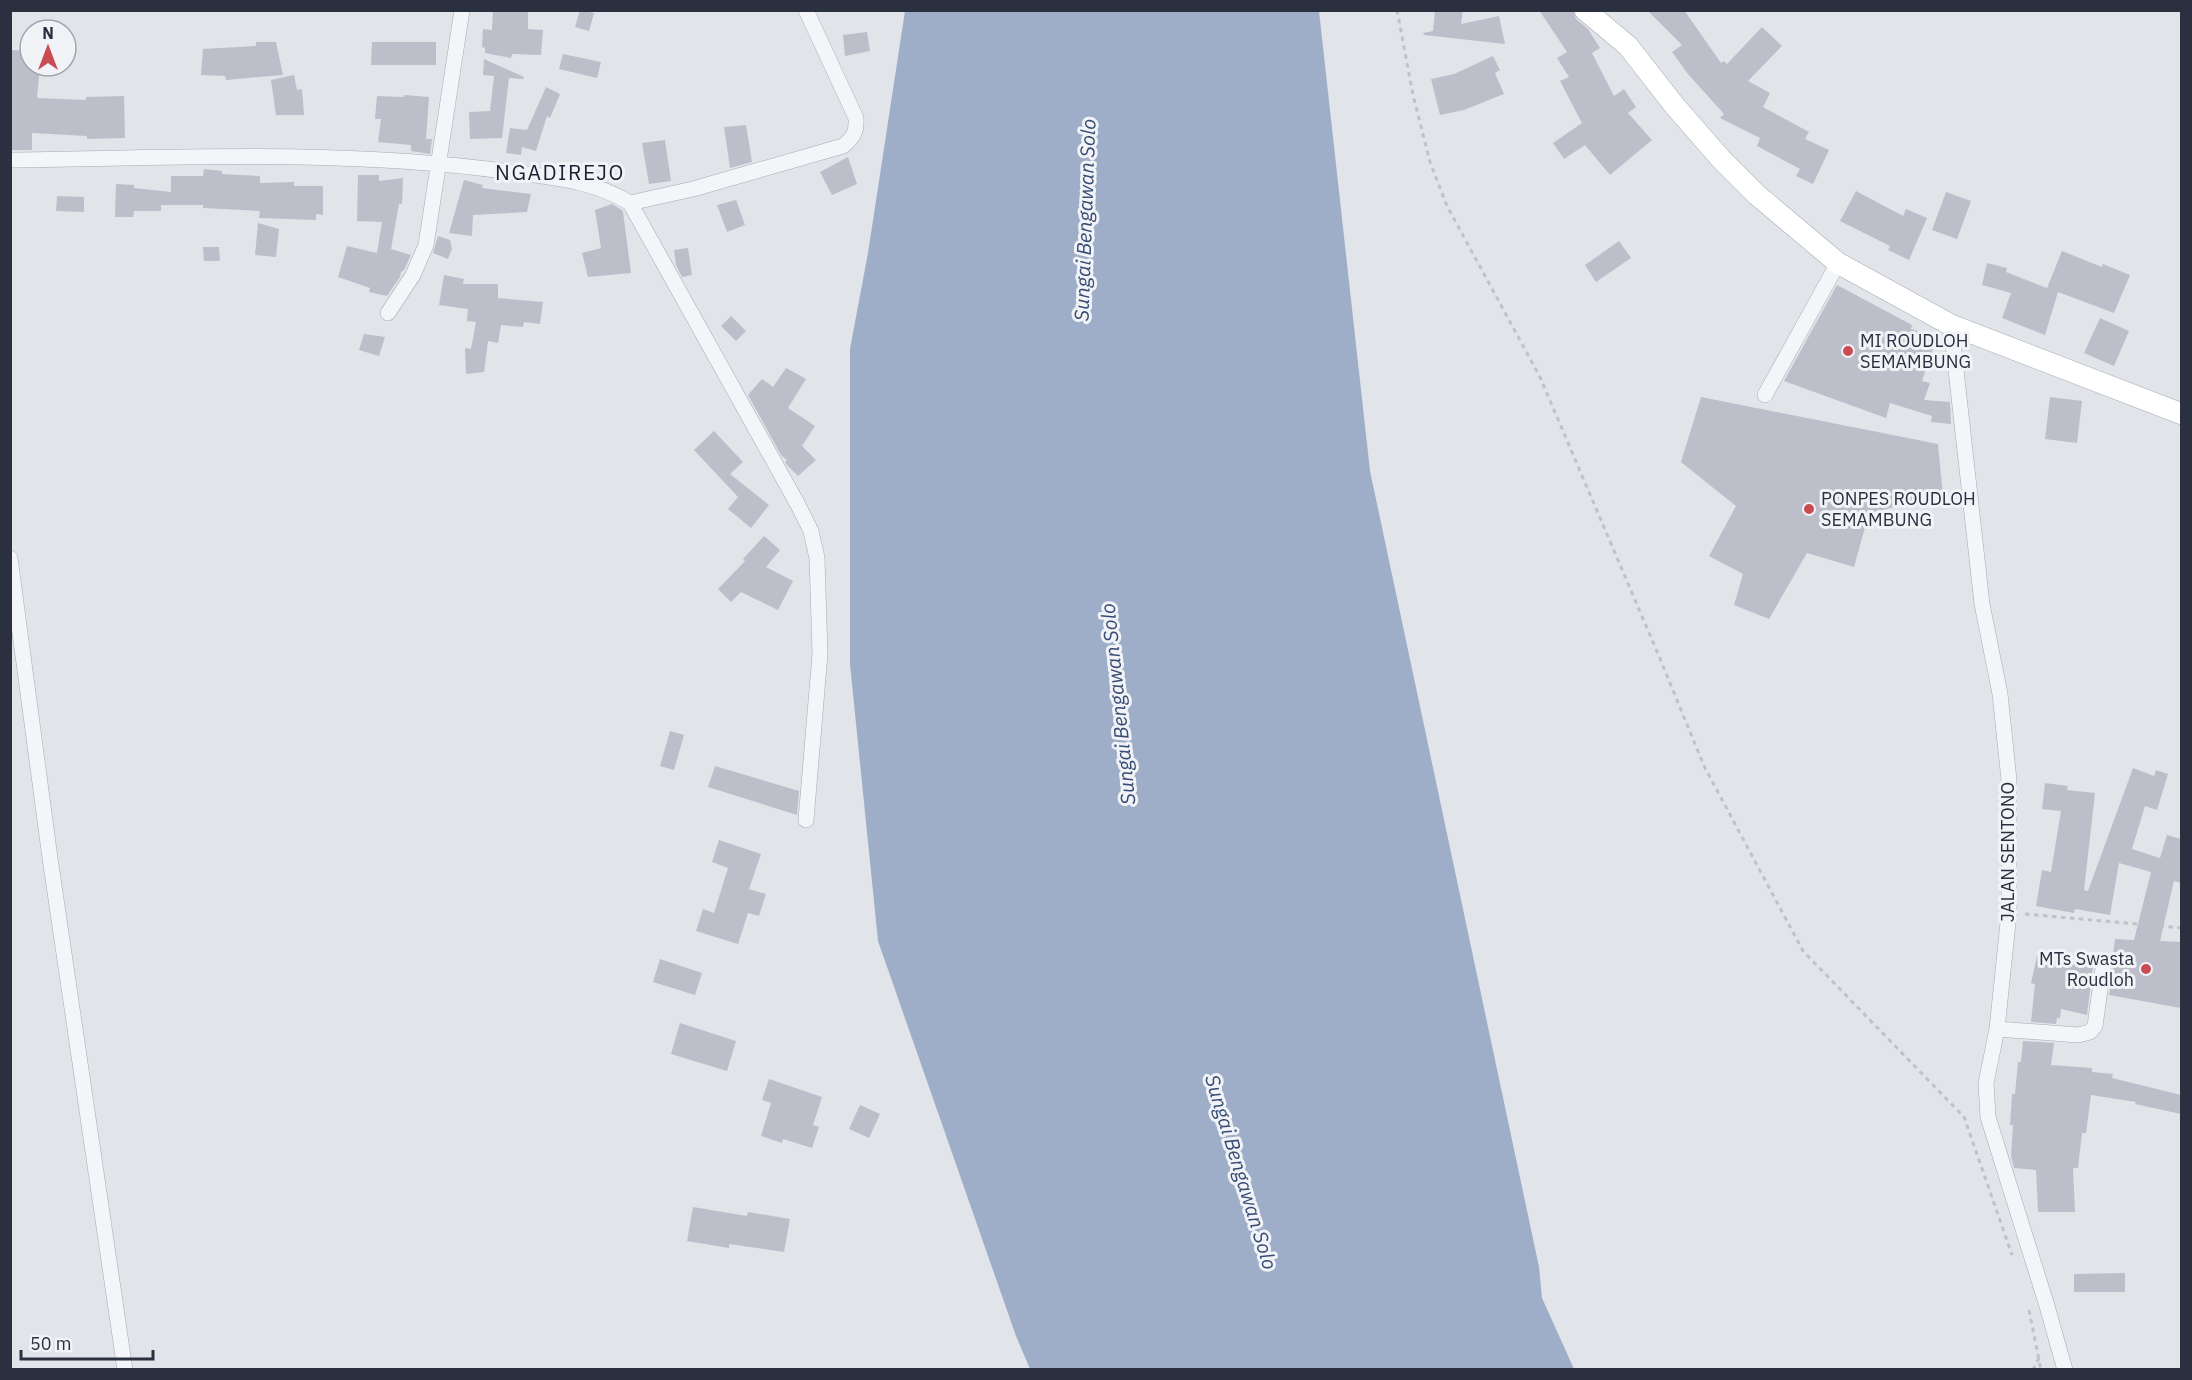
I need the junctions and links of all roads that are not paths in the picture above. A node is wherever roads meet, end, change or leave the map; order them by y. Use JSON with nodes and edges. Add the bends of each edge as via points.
{"nodes":[{"id":1,"x":462,"y":10,"type":"edge"},
{"id":2,"x":806,"y":10,"type":"edge"},
{"id":3,"x":1585,"y":10,"type":"edge"},
{"id":4,"x":1604,"y":10,"type":"edge"},
{"id":5,"x":1628,"y":46,"type":"junction"},
{"id":6,"x":10,"y":160,"type":"edge"},
{"id":7,"x":440,"y":162,"type":"junction"},
{"id":8,"x":630,"y":203,"type":"junction"},
{"id":9,"x":1838,"y":263,"type":"junction"},
{"id":10,"x":388,"y":313,"type":"dead end"},
{"id":11,"x":1951,"y":325,"type":"junction"},
{"id":12,"x":1765,"y":395,"type":"dead end"},
{"id":13,"x":2181,"y":414,"type":"edge"},
{"id":14,"x":10,"y":558,"type":"edge"},
{"id":15,"x":807,"y":820,"type":"dead end"},
{"id":16,"x":2103,"y":968,"type":"dead end"},
{"id":17,"x":1997,"y":1029,"type":"junction"},
{"id":18,"x":125,"y":1370,"type":"edge"},
{"id":19,"x":2065,"y":1370,"type":"edge"}],
"edges":[{"from":1,"to":7,"type":"street"},
{"from":2,"to":8,"type":"street","via":[[856,118],[853,138],[843,146]]},
{"from":3,"to":5,"type":"street"},
{"from":4,"to":5,"type":"street"},
{"from":5,"to":9,"type":"street","via":[[1721,159]]},
{"from":6,"to":7,"type":"street","via":[[300,157]]},
{"from":7,"to":8,"type":"street","via":[[573,180],[612,192]]},
{"from":7,"to":10,"type":"street","via":[[426,245],[413,275]]},
{"from":8,"to":15,"type":"street","via":[[811,531],[817,558],[820,654]]},
{"from":9,"to":11,"type":"street"},
{"from":9,"to":12,"type":"street"},
{"from":11,"to":13,"type":"street"},
{"from":11,"to":17,"type":"street","name":"JALAN SENTONO","via":[[1982,604],[2001,694],[2009,780],[2009,913]]},
{"from":14,"to":18,"type":"street"},
{"from":16,"to":17,"type":"street","via":[[2095,1026],[2090,1032],[2078,1035]]},
{"from":17,"to":19,"type":"street","name":"JALAN SENTONO","via":[[1986,1083],[1988,1117]]}]}
